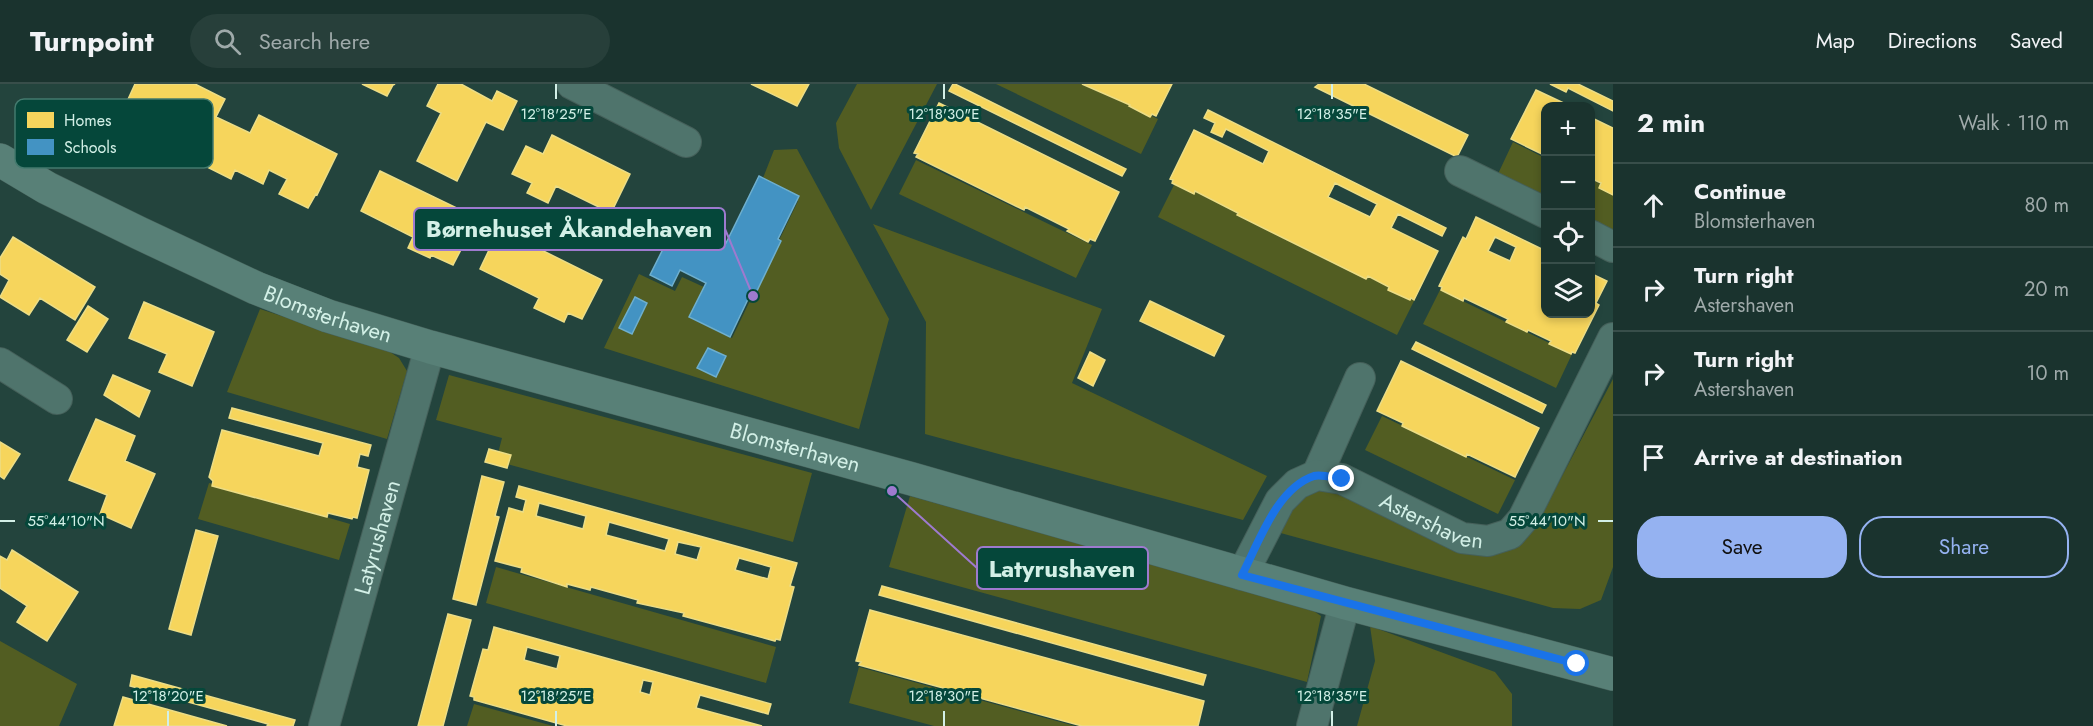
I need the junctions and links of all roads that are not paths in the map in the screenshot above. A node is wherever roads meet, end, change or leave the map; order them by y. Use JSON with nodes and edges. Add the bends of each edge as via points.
{"nodes":[{"id":1,"x":572,"y":84,"type":"edge"},
{"id":2,"x":686,"y":142,"type":"dead end"},
{"id":3,"x":0,"y":160,"type":"edge"},
{"id":4,"x":1460,"y":171,"type":"dead end"},
{"id":5,"x":1541,"y":211,"type":"edge"},
{"id":6,"x":1595,"y":238,"type":"edge"},
{"id":7,"x":1613,"y":247,"type":"edge"},
{"id":8,"x":1613,"y":338,"type":"edge"},
{"id":9,"x":430,"y":347,"type":"junction"},
{"id":10,"x":0,"y":363,"type":"edge"},
{"id":11,"x":1360,"y":378,"type":"dead end"},
{"id":12,"x":57,"y":399,"type":"dead end"},
{"id":13,"x":1317,"y":475,"type":"junction"},
{"id":14,"x":1242,"y":575,"type":"junction"},
{"id":15,"x":1345,"y":603,"type":"junction"},
{"id":16,"x":1613,"y":674,"type":"edge"},
{"id":17,"x":324,"y":726,"type":"edge"},
{"id":18,"x":1312,"y":726,"type":"edge"}],
"edges":[{"from":1,"to":2,"type":"street"},
{"from":3,"to":9,"type":"street","name":"Blomsterhaven","via":[[47,188],[256,288],[328,316]]},
{"from":4,"to":5,"type":"street"},
{"from":6,"to":7,"type":"street"},
{"from":8,"to":13,"type":"street","name":"Astershaven","via":[[1523,519],[1510,534],[1488,541],[1462,538],[1342,479]]},
{"from":9,"to":14,"type":"street","name":"Blomsterhaven","via":[[912,479]]},
{"from":9,"to":17,"type":"street","name":"Latyrushaven"},
{"from":10,"to":12,"type":"street"},
{"from":11,"to":13,"type":"street"},
{"from":13,"to":14,"type":"street","via":[[1297,484],[1280,501]]},
{"from":14,"to":15,"type":"street","name":"Blomsterhaven"},
{"from":15,"to":16,"type":"street","name":"Blomsterhaven"},
{"from":15,"to":18,"type":"street"}]}
